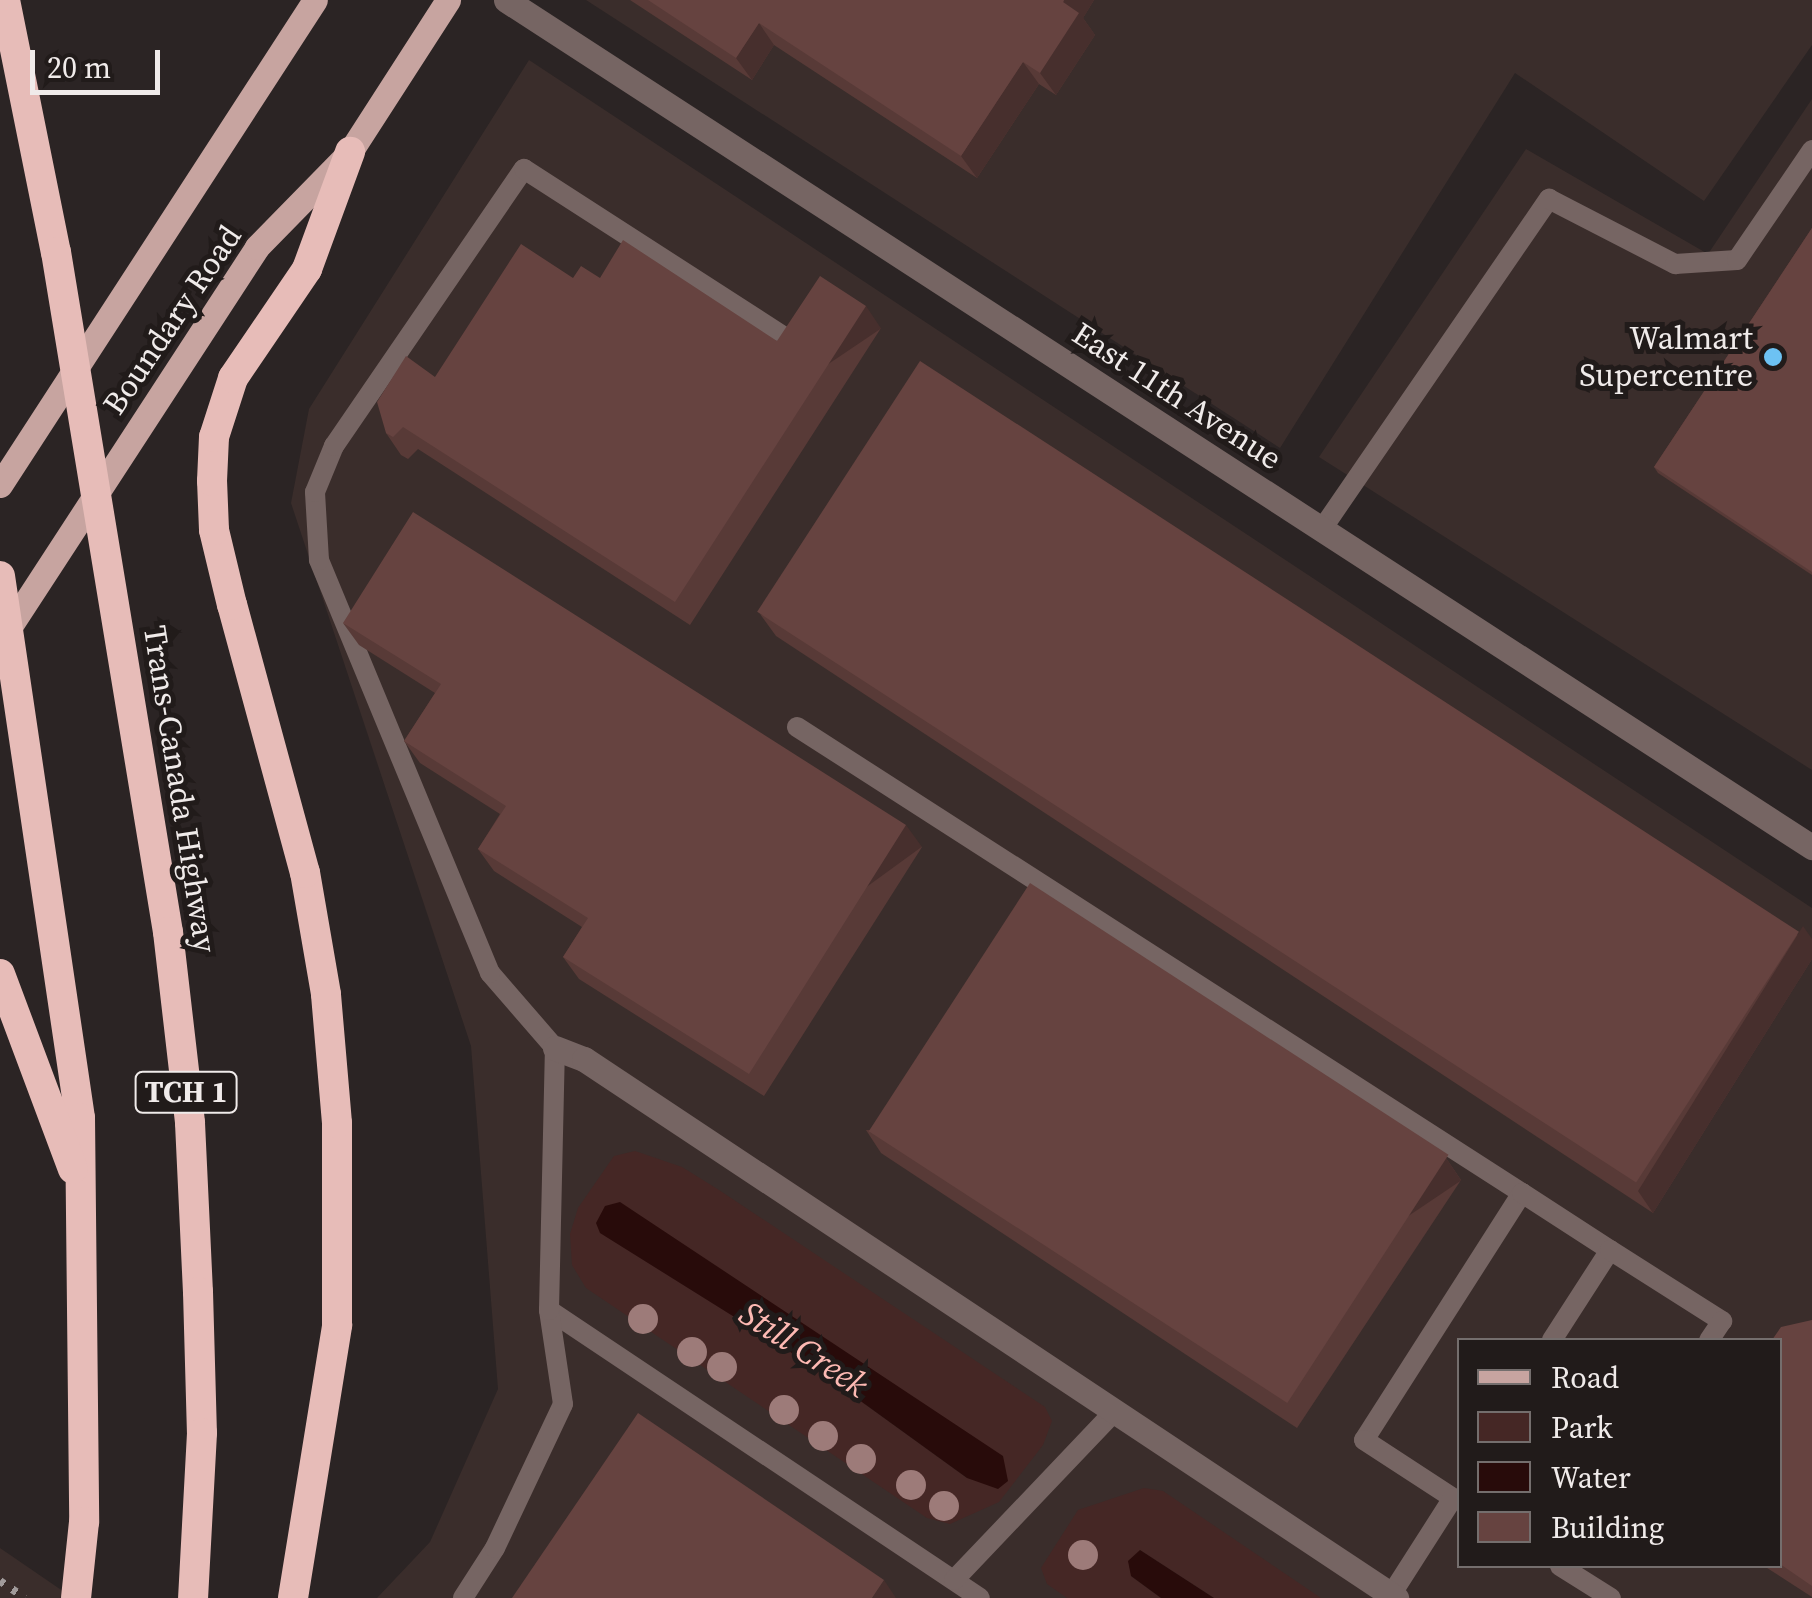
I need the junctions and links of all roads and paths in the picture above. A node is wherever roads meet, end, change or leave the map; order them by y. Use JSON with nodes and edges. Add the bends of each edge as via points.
{"nodes":[{"id":1,"x":5,"y":0,"type":"edge"},
{"id":2,"x":315,"y":0,"type":"edge"},
{"id":3,"x":448,"y":0,"type":"edge"},
{"id":4,"x":506,"y":0,"type":"edge"},
{"id":5,"x":1812,"y":150,"type":"edge"},
{"id":6,"x":350,"y":152,"type":"junction"},
{"id":7,"x":782,"y":335,"type":"edge"},
{"id":8,"x":0,"y":485,"type":"edge"},
{"id":9,"x":1322,"y":530,"type":"junction"},
{"id":10,"x":0,"y":576,"type":"edge"},
{"id":11,"x":0,"y":641,"type":"edge"},
{"id":12,"x":796,"y":727,"type":"dead end"},
{"id":13,"x":1812,"y":846,"type":"edge"},
{"id":14,"x":0,"y":974,"type":"edge"},
{"id":15,"x":555,"y":1048,"type":"junction"},
{"id":16,"x":81,"y":1190,"type":"junction"},
{"id":17,"x":1522,"y":1193,"type":"junction"},
{"id":18,"x":1610,"y":1250,"type":"junction"},
{"id":19,"x":549,"y":1310,"type":"junction"},
{"id":20,"x":1553,"y":1338,"type":"edge"},
{"id":21,"x":1710,"y":1338,"type":"edge"},
{"id":22,"x":1115,"y":1411,"type":"junction"},
{"id":23,"x":1457,"y":1496,"type":"edge"},
{"id":24,"x":1565,"y":1568,"type":"edge"},
{"id":25,"x":954,"y":1580,"type":"junction"},
{"id":26,"x":1393,"y":1596,"type":"edge"},
{"id":27,"x":193,"y":1597,"type":"edge"},
{"id":28,"x":76,"y":1598,"type":"edge"},
{"id":29,"x":293,"y":1598,"type":"edge"},
{"id":30,"x":463,"y":1598,"type":"edge"},
{"id":31,"x":980,"y":1598,"type":"edge"},
{"id":32,"x":1611,"y":1598,"type":"edge"}],
"edges":[{"from":1,"to":27,"type":"highway","name":"Trans-Canada Highway","number":"TCH 1","via":[[115,592],[190,1123],[202,1434]]},
{"from":2,"to":8,"type":"main road","name":"Boundary Road"},
{"from":3,"to":6,"type":"main road","name":"Boundary Road"},
{"from":4,"to":9,"type":"street","name":"East 11th Avenue"},
{"from":5,"to":9,"type":"lane","via":[[1738,260],[1675,264],[1549,199]]},
{"from":6,"to":11,"type":"main road","name":"Boundary Road","via":[[258,247]]},
{"from":6,"to":29,"type":"highway","via":[[307,269],[233,378],[214,437],[212,480],[218,549],[305,873],[326,994],[337,1123],[338,1325]]},
{"from":7,"to":15,"type":"lane","via":[[524,170],[334,446],[315,492],[319,560],[490,973]]},
{"from":9,"to":13,"type":"street","name":"East 11th Avenue"},
{"from":10,"to":16,"type":"highway","via":[[80,1118]]},
{"from":12,"to":17,"type":"lane"},
{"from":14,"to":16,"type":"highway"},
{"from":15,"to":19,"type":"lane"},
{"from":15,"to":22,"type":"street","via":[[584,1058]]},
{"from":16,"to":28,"type":"highway","via":[[84,1522]]},
{"from":17,"to":18,"type":"lane"},
{"from":17,"to":23,"type":"lane","via":[[1364,1440]]},
{"from":18,"to":20,"type":"lane"},
{"from":18,"to":21,"type":"lane","via":[[1722,1321]]},
{"from":19,"to":25,"type":"lane"},
{"from":19,"to":30,"type":"lane","via":[[563,1404],[495,1548]]},
{"from":22,"to":25,"type":"lane"},
{"from":22,"to":26,"type":"street"},
{"from":23,"to":26,"type":"lane"},
{"from":24,"to":32,"type":"lane"},
{"from":25,"to":31,"type":"lane"}]}
